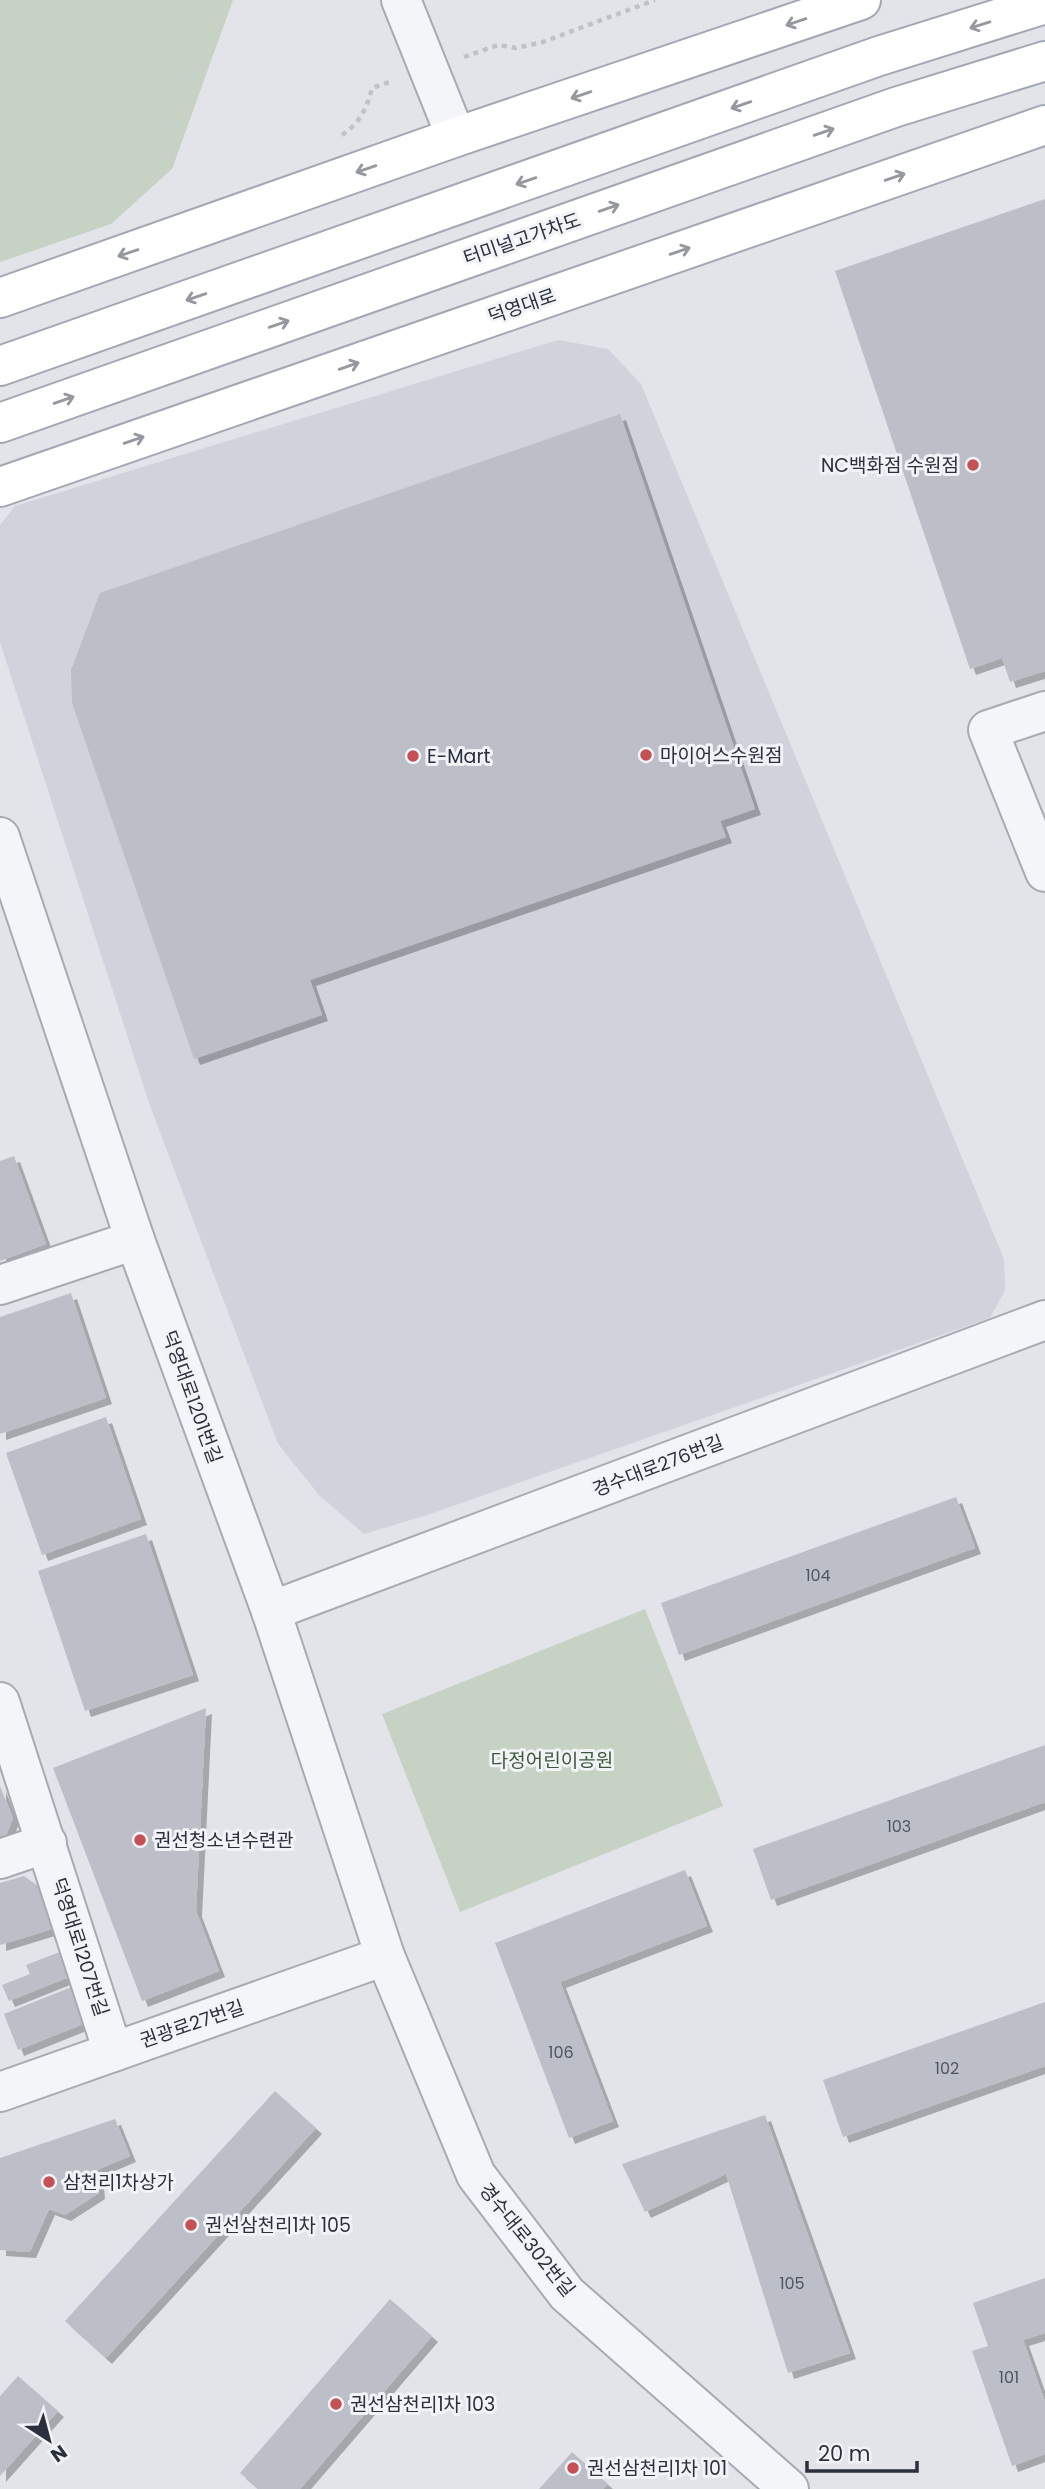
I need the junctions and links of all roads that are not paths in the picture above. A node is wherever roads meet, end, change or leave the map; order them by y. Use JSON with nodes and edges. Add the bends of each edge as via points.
{"nodes":[{"id":1,"x":401,"y":0,"type":"edge"},
{"id":2,"x":861,"y":0,"type":"edge"},
{"id":3,"x":1045,"y":4,"type":"edge"},
{"id":4,"x":1045,"y":61,"type":"edge"},
{"id":5,"x":1045,"y":125,"type":"edge"},
{"id":6,"x":456,"y":137,"type":"junction"},
{"id":7,"x":0,"y":298,"type":"edge"},
{"id":8,"x":0,"y":366,"type":"edge"},
{"id":9,"x":0,"y":423,"type":"edge"},
{"id":10,"x":0,"y":487,"type":"edge"},
{"id":11,"x":1045,"y":710,"type":"edge"},
{"id":12,"x":0,"y":837,"type":"edge"},
{"id":13,"x":1045,"y":872,"type":"edge"},
{"id":14,"x":135,"y":1240,"type":"junction"},
{"id":15,"x":0,"y":1285,"type":"edge"},
{"id":16,"x":1045,"y":1320,"type":"edge"},
{"id":17,"x":271,"y":1611,"type":"junction"},
{"id":18,"x":0,"y":1702,"type":"edge"},
{"id":19,"x":47,"y":1843,"type":"junction"},
{"id":20,"x":0,"y":1859,"type":"edge"},
{"id":21,"x":384,"y":1956,"type":"junction"},
{"id":22,"x":113,"y":2052,"type":"junction"},
{"id":23,"x":0,"y":2092,"type":"edge"},
{"id":24,"x":789,"y":2489,"type":"edge"}],
"edges":[{"from":1,"to":6,"type":"street"},
{"from":2,"to":6,"type":"main road","one_way":true},
{"from":3,"to":8,"type":"main road","one_way":true,"via":[[879,56]]},
{"from":9,"to":4,"type":"main road","name":"터미널고가차도","one_way":true,"via":[[895,107]]},
{"from":10,"to":5,"type":"main road","name":"덕영대로","one_way":true},
{"from":6,"to":7,"type":"main road","one_way":true},
{"from":11,"to":13,"type":"street","via":[[988,730]]},
{"from":12,"to":14,"type":"street","name":"덕영대로1201번길"},
{"from":14,"to":15,"type":"street"},
{"from":14,"to":17,"type":"street","name":"덕영대로1201번길"},
{"from":16,"to":17,"type":"street","name":"경수대로276번길"},
{"from":17,"to":21,"type":"street","name":"덕영대로1201번길"},
{"from":18,"to":19,"type":"street","name":"덕영대로1207번길"},
{"from":19,"to":20,"type":"street"},
{"from":19,"to":22,"type":"street","name":"덕영대로1207번길"},
{"from":21,"to":22,"type":"street","name":"권광로27번길"},
{"from":21,"to":24,"type":"street","name":"경수대로302번길","via":[[476,2175],[567,2294]]},
{"from":22,"to":23,"type":"street","name":"권광로27번길"}]}
